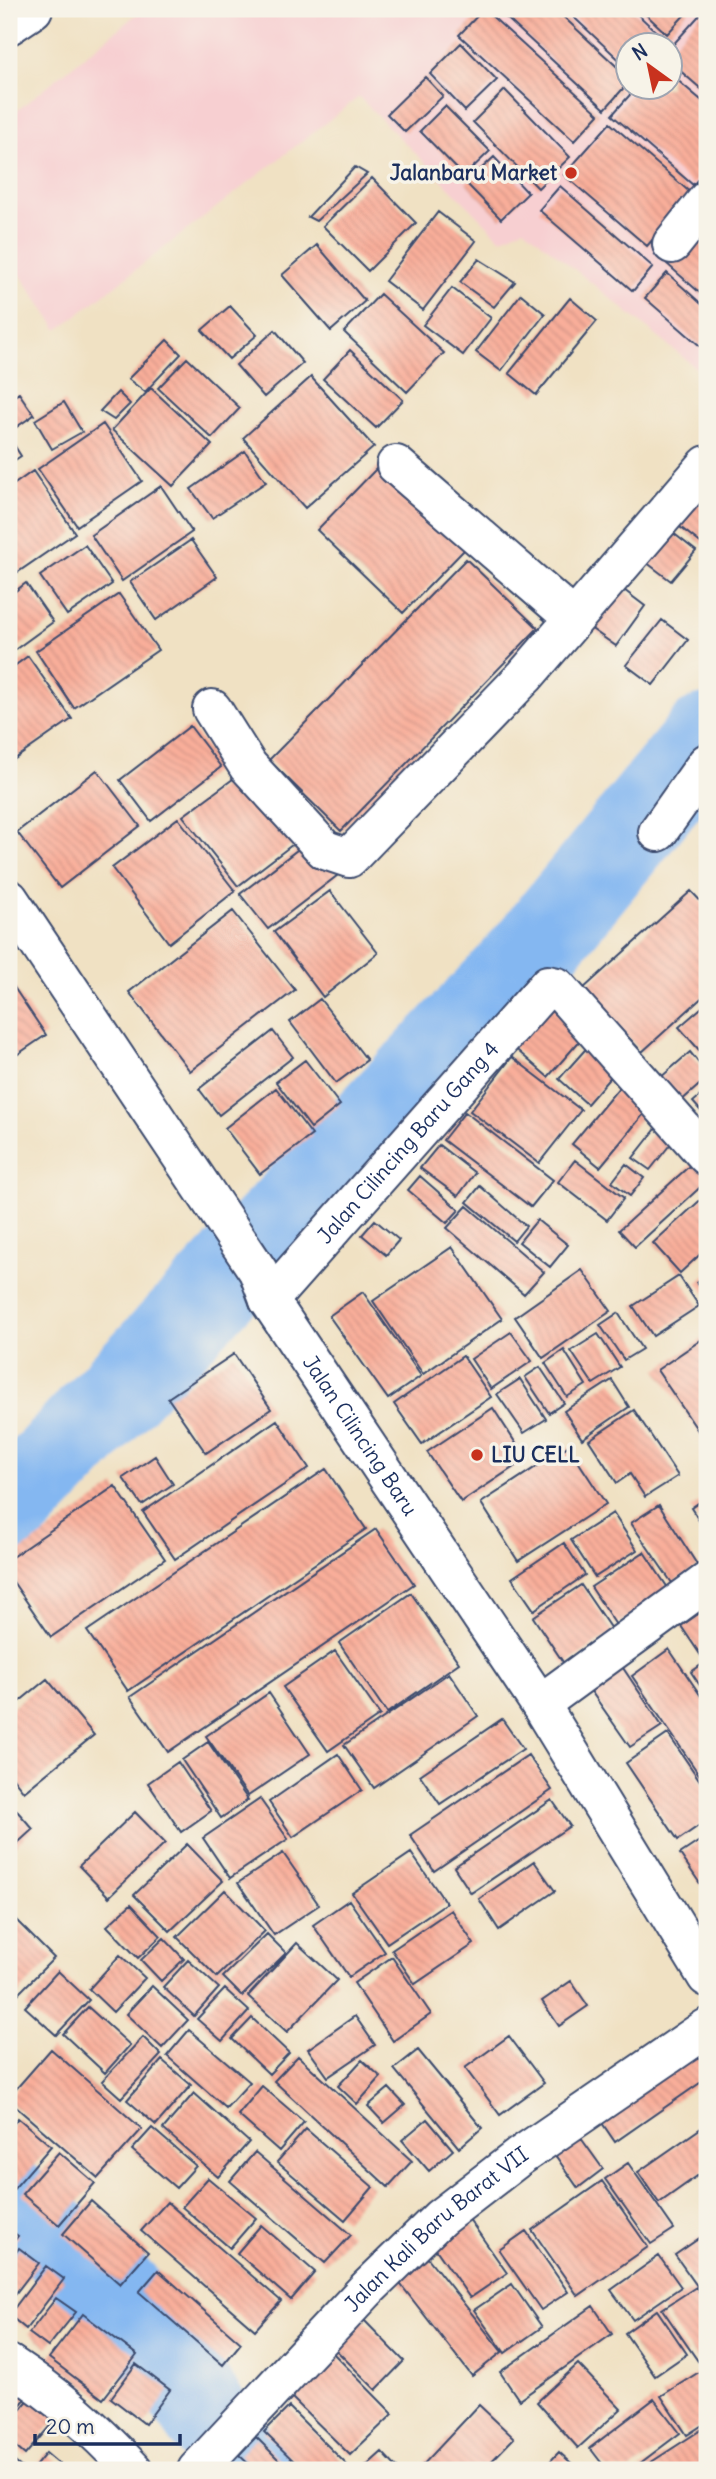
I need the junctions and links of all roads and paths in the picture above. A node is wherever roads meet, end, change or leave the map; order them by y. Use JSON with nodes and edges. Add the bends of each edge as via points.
{"nodes":[{"id":1,"x":33,"y":9,"type":"edge"},
{"id":2,"x":9,"y":25,"type":"edge"},
{"id":3,"x":707,"y":200,"type":"edge"},
{"id":4,"x":672,"y":244,"type":"dead end"},
{"id":5,"x":707,"y":464,"type":"edge"},
{"id":6,"x":396,"y":465,"type":"dead end"},
{"id":7,"x":573,"y":618,"type":"junction"},
{"id":8,"x":212,"y":709,"type":"dead end"},
{"id":9,"x":707,"y":763,"type":"edge"},
{"id":10,"x":658,"y":832,"type":"dead end"},
{"id":11,"x":9,"y":899,"type":"edge"},
{"id":12,"x":707,"y":1156,"type":"edge"},
{"id":13,"x":264,"y":1286,"type":"junction"},
{"id":14,"x":707,"y":1582,"type":"edge"},
{"id":15,"x":540,"y":1704,"type":"junction"},
{"id":16,"x":707,"y":1977,"type":"edge"},
{"id":17,"x":707,"y":2028,"type":"edge"},
{"id":18,"x":9,"y":2364,"type":"edge"},
{"id":19,"x":133,"y":2470,"type":"edge"},
{"id":20,"x":197,"y":2470,"type":"edge"}],
"edges":[{"from":1,"to":2,"type":"street"},
{"from":3,"to":4,"type":"street"},
{"from":5,"to":7,"type":"street"},
{"from":6,"to":7,"type":"street"},
{"from":7,"to":8,"type":"street","via":[[525,676],[349,858],[326,850],[248,766]]},
{"from":9,"to":10,"type":"street"},
{"from":11,"to":13,"type":"street","name":"Jalan Cilincing Baru"},
{"from":12,"to":13,"type":"street","name":"Jalan Cilincing Baru Gang 4","via":[[557,987],[548,985]]},
{"from":13,"to":15,"type":"street","name":"Jalan Cilincing Baru"},
{"from":14,"to":15,"type":"street"},
{"from":15,"to":16,"type":"street","name":"Jalan Cilincing Baru"},
{"from":17,"to":20,"type":"street","name":"Jalan Kali Baru Barat VII","via":[[519,2157],[440,2218]]},
{"from":18,"to":19,"type":"street","via":[[69,2406]]}]}
